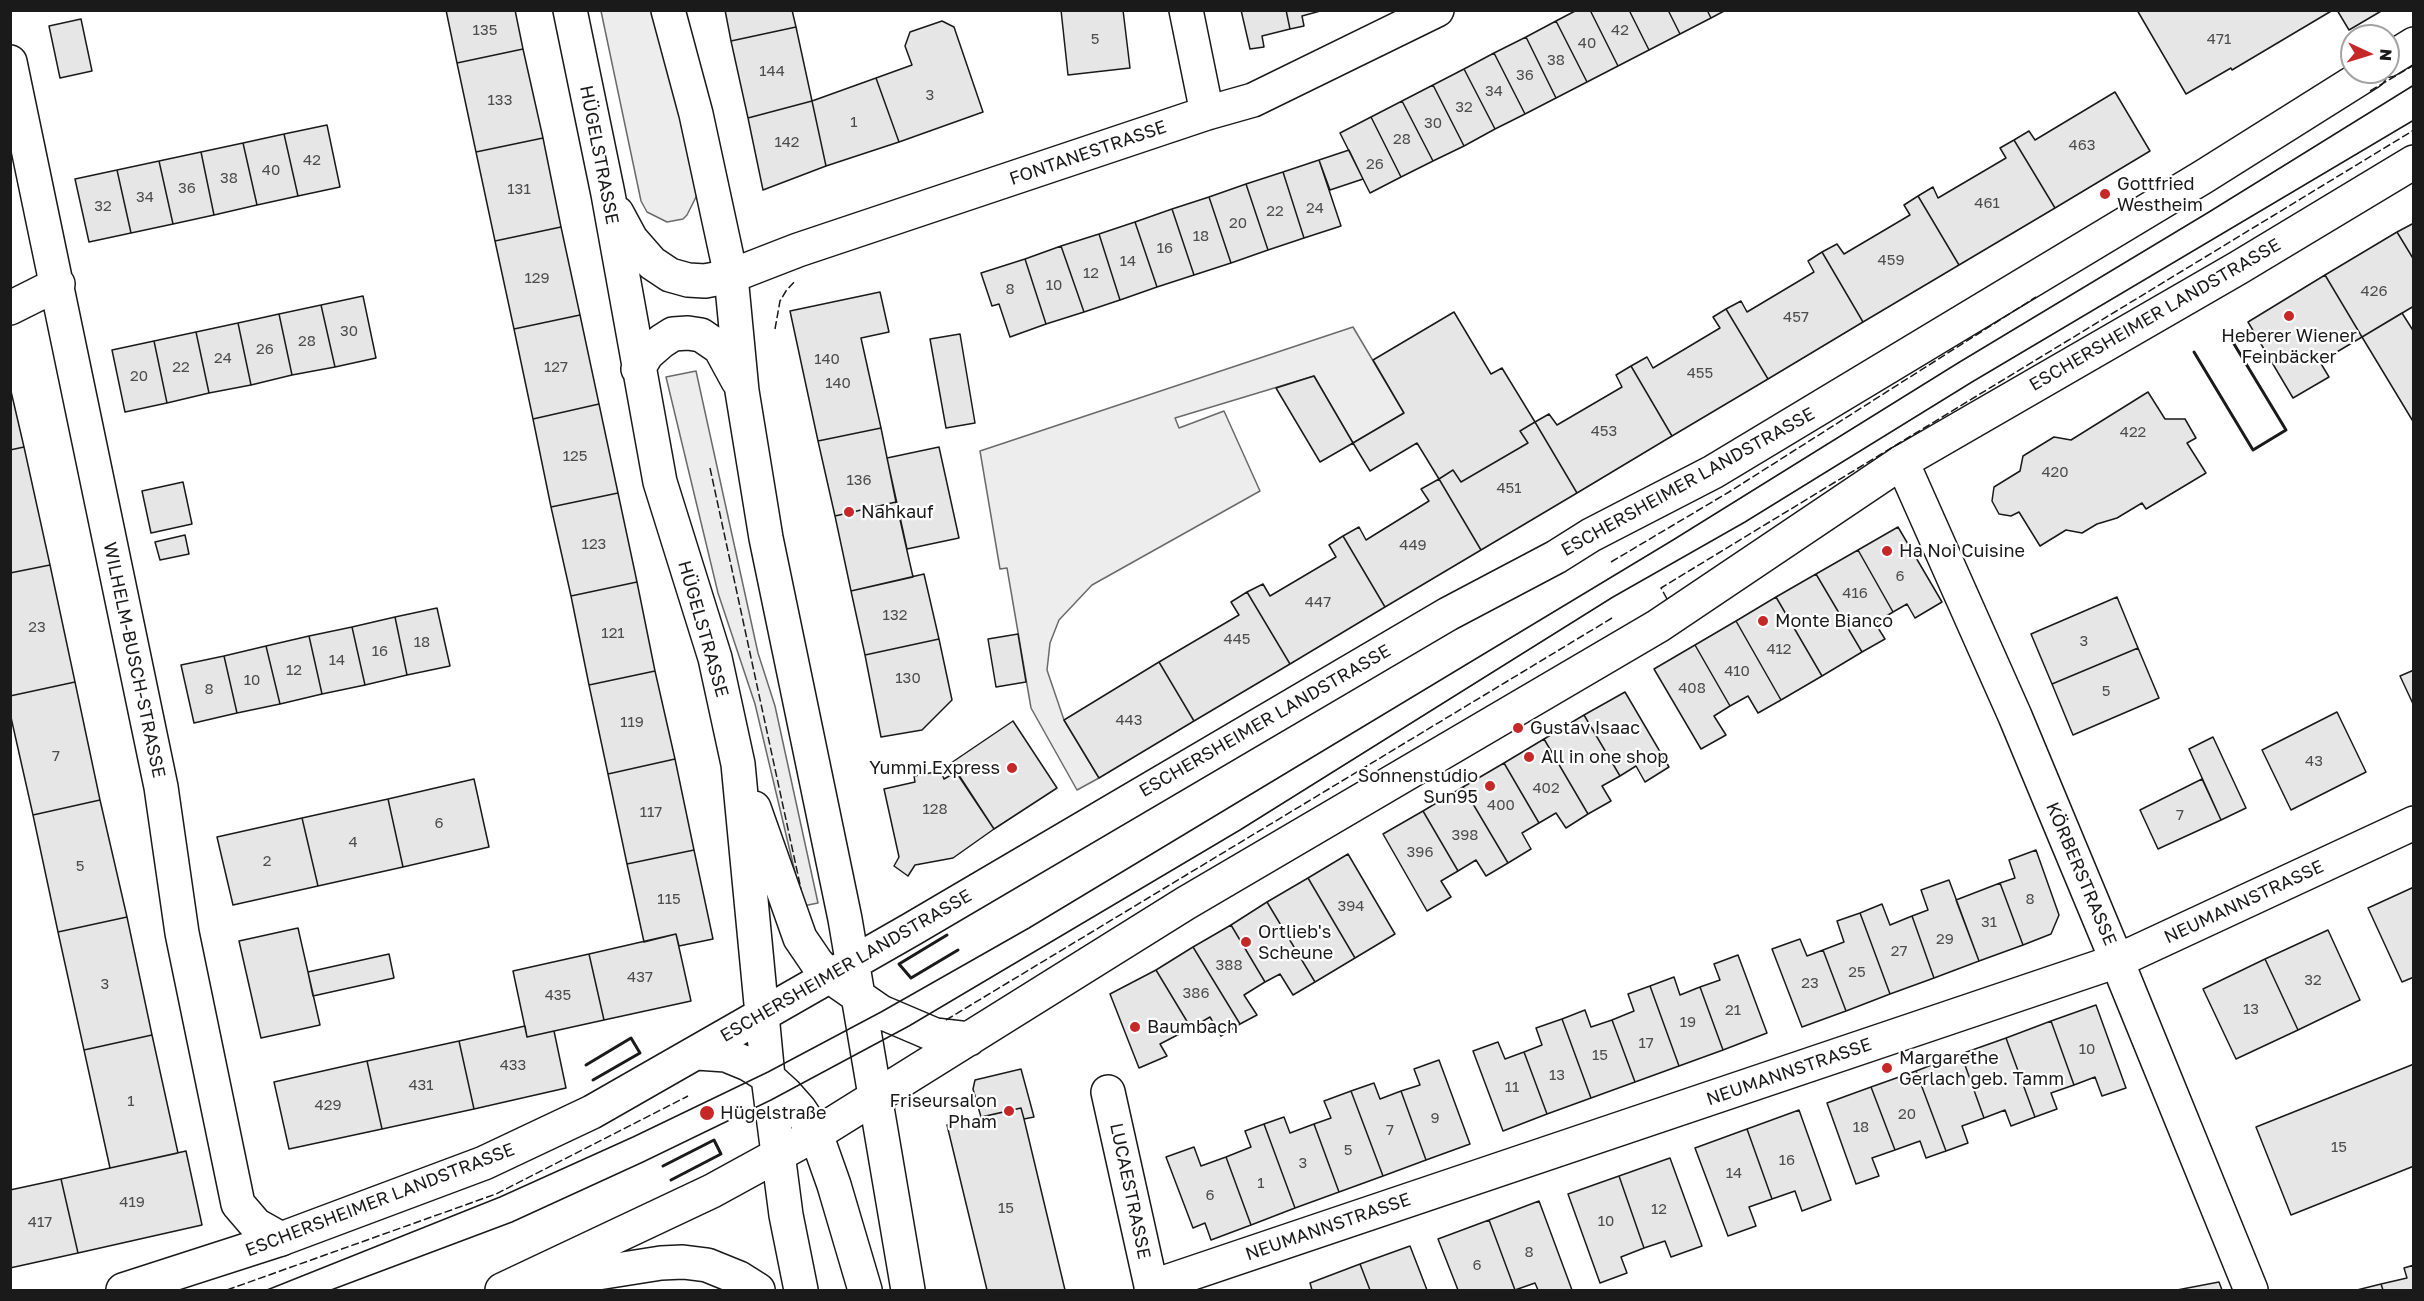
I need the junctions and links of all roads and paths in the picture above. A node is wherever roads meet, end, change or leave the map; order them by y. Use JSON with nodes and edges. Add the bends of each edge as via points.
{"nodes":[{"id":1,"x":570,"y":10,"type":"edge"},
{"id":2,"x":668,"y":10,"type":"edge"},
{"id":3,"x":1186,"y":10,"type":"edge"},
{"id":4,"x":1437,"y":10,"type":"edge"},
{"id":5,"x":2414,"y":44,"type":"edge"},
{"id":6,"x":2400,"y":53,"type":"edge"},
{"id":7,"x":10,"y":62,"type":"edge"},
{"id":8,"x":2351,"y":84,"type":"edge"},
{"id":9,"x":1207,"y":113,"type":"junction"},
{"id":10,"x":2414,"y":162,"type":"edge"},
{"id":11,"x":608,"y":194,"type":"junction"},
{"id":12,"x":731,"y":276,"type":"junction"},
{"id":13,"x":58,"y":284,"type":"junction"},
{"id":14,"x":10,"y":308,"type":"edge"},
{"id":15,"x":638,"y":369,"type":"junction"},
{"id":16,"x":742,"y":391,"type":"junction"},
{"id":17,"x":1902,"y":462,"type":"junction"},
{"id":18,"x":738,"y":764,"type":"junction"},
{"id":19,"x":2414,"y":823,"type":"edge"},
{"id":20,"x":2117,"y":961,"type":"junction"},
{"id":21,"x":840,"y":970,"type":"junction"},
{"id":22,"x":858,"y":998,"type":"junction"},
{"id":23,"x":761,"y":1016,"type":"junction"},
{"id":24,"x":969,"y":1039,"type":"junction"},
{"id":25,"x":696,"y":1053,"type":"junction"},
{"id":26,"x":768,"y":1077,"type":"junction"},
{"id":27,"x":1108,"y":1092,"type":"dead end"},
{"id":28,"x":874,"y":1098,"type":"junction"},
{"id":29,"x":816,"y":1134,"type":"junction"},
{"id":30,"x":778,"y":1155,"type":"junction"},
{"id":31,"x":281,"y":1239,"type":"junction"},
{"id":32,"x":508,"y":1288,"type":"edge"},
{"id":33,"x":1151,"y":1288,"type":"edge"},
{"id":34,"x":123,"y":1290,"type":"edge"},
{"id":35,"x":758,"y":1290,"type":"edge"},
{"id":36,"x":801,"y":1290,"type":"edge"},
{"id":37,"x":865,"y":1290,"type":"edge"},
{"id":38,"x":908,"y":1290,"type":"edge"},
{"id":39,"x":2251,"y":1290,"type":"edge"}],
"edges":[{"from":1,"to":11,"type":"main road","name":"HÜGELSTRASSE"},
{"from":2,"to":12,"type":"main road","via":[[696,114]]},
{"from":3,"to":9,"type":"main road"},
{"from":4,"to":9,"type":"main road","name":"FONTANESTRASSE","via":[[1253,100]]},
{"from":5,"to":6,"type":"main road"},
{"from":7,"to":13,"type":"main road","name":"WILHELM-BUSCH-STRASSE"},
{"from":8,"to":21,"type":"main road","name":"ESCHERSHEIMER LANDSTRASSE","via":[[1713,472],[1448,614]]},
{"from":9,"to":12,"type":"main road","name":"FONTANESTRASSE"},
{"from":10,"to":17,"type":"main road","name":"ESCHERSHEIMER LANDSTRASSE"},
{"from":11,"to":12,"type":"main road","name":"FONTANESTRASSE","via":[[631,240],[652,262],[688,280]]},
{"from":11,"to":15,"type":"main road","name":"HÜGELSTRASSE"},
{"from":12,"to":16,"type":"main road"},
{"from":13,"to":14,"type":"main road"},
{"from":13,"to":31,"type":"main road","name":"WILHELM-BUSCH-STRASSE","via":[[160,787],[182,933],[238,1204],[256,1225]]},
{"from":15,"to":16,"type":"main road","via":[[648,354],[673,334],[701,335],[720,348]]},
{"from":15,"to":18,"type":"main road","name":"HÜGELSTRASSE","via":[[660,482],[715,658]]},
{"from":16,"to":21,"type":"main road","via":[[766,538],[845,919]]},
{"from":17,"to":20,"type":"main road","name":"KÖRBERSTRASSE","via":[[2015,716]]},
{"from":17,"to":24,"type":"main road","name":"ESCHERSHEIMER LANDSTRASSE","via":[[1658,626],[1186,903]]},
{"from":18,"to":21,"type":"main road","via":[[800,938],[817,963]]},
{"from":18,"to":23,"type":"main road","name":"HÜGELSTRASSE"},
{"from":19,"to":20,"type":"main road","name":"NEUMANNSTRASSE"},
{"from":20,"to":33,"type":"main road","name":"NEUMANNSTRASSE"},
{"from":20,"to":39,"type":"main road","name":"KÖRBERSTRASSE"},
{"from":21,"to":22,"type":"main road"},
{"from":21,"to":23,"type":"main road","name":"ESCHERSHEIMER LANDSTRASSE"},
{"from":22,"to":24,"type":"main road","via":[[909,1026],[935,1035]]},
{"from":22,"to":28,"type":"main road"},
{"from":23,"to":25,"type":"main road","name":"ESCHERSHEIMER LANDSTRASSE"},
{"from":23,"to":26,"type":"main road","name":"HÜGELSTRASSE"},
{"from":24,"to":28,"type":"main road","name":"ESCHERSHEIMER LANDSTRASSE"},
{"from":25,"to":26,"type":"main road","via":[[726,1056]]},
{"from":25,"to":31,"type":"main road","name":"ESCHERSHEIMER LANDSTRASSE","via":[[591,1112],[484,1164]]},
{"from":26,"to":29,"type":"main road","via":[[785,1092]]},
{"from":26,"to":30,"type":"main road","name":"HÜGELSTRASSE"},
{"from":27,"to":33,"type":"main road","name":"LUCAESTRASSE"},
{"from":28,"to":29,"type":"main road","name":"ESCHERSHEIMER LANDSTRASSE"},
{"from":28,"to":38,"type":"main road"},
{"from":29,"to":30,"type":"main road","name":"ESCHERSHEIMER LANDSTRASSE"},
{"from":29,"to":37,"type":"main road"},
{"from":30,"to":32,"type":"main road","name":"ESCHERSHEIMER LANDSTRASSE","via":[[712,1191]]},
{"from":30,"to":36,"type":"main road","name":"HÜGELSTRASSE"},
{"from":31,"to":34,"type":"main road","name":"ESCHERSHEIMER LANDSTRASSE"},
{"from":32,"to":35,"type":"main road","via":[[683,1262],[706,1265]]}]}
